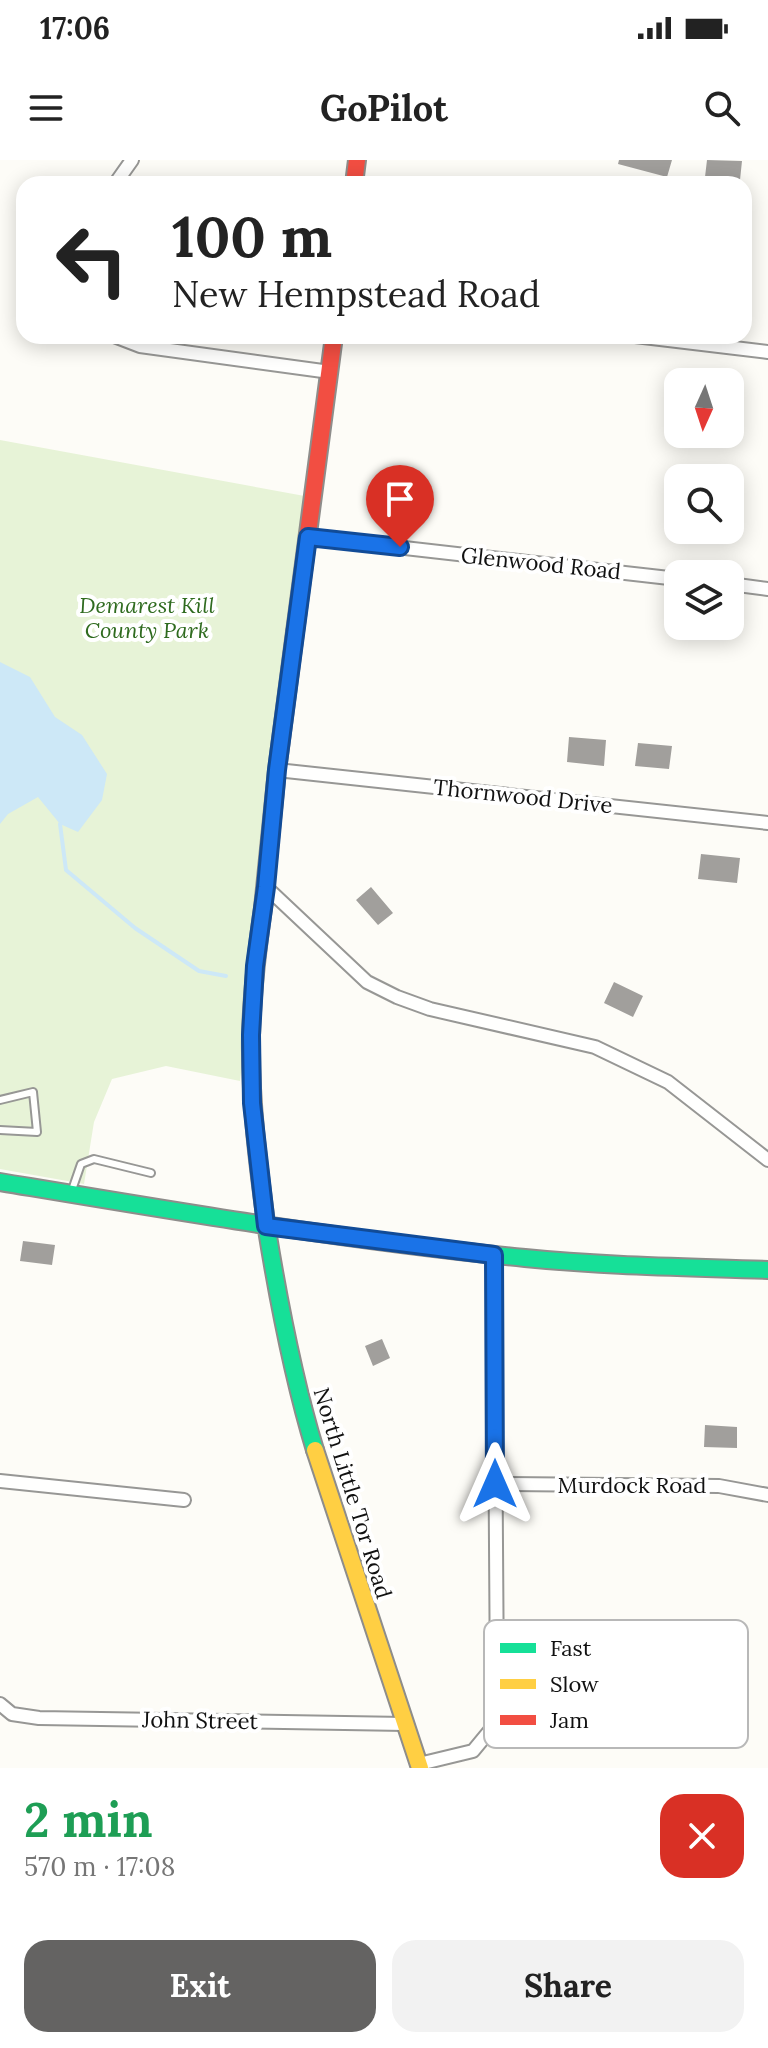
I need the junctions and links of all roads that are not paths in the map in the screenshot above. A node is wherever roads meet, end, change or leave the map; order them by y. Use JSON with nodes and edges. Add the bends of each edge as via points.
{"nodes":[{"id":1,"x":135,"y":344,"type":"edge"},
{"id":2,"x":333,"y":344,"type":"edge"},
{"id":3,"x":702,"y":344,"type":"edge"},
{"id":4,"x":768,"y":352,"type":"edge"},
{"id":5,"x":330,"y":372,"type":"junction"},
{"id":6,"x":308,"y":537,"type":"junction"},
{"id":7,"x":664,"y":577,"type":"edge"},
{"id":8,"x":744,"y":586,"type":"edge"},
{"id":9,"x":768,"y":589,"type":"edge"},
{"id":10,"x":277,"y":770,"type":"junction"},
{"id":11,"x":768,"y":823,"type":"edge"},
{"id":12,"x":266,"y":887,"type":"junction"},
{"id":13,"x":0,"y":1100,"type":"edge"},
{"id":14,"x":0,"y":1130,"type":"edge"},
{"id":15,"x":768,"y":1160,"type":"edge"},
{"id":16,"x":151,"y":1173,"type":"dead end"},
{"id":17,"x":0,"y":1182,"type":"edge"},
{"id":18,"x":71,"y":1194,"type":"junction"},
{"id":19,"x":266,"y":1226,"type":"junction"},
{"id":20,"x":494,"y":1255,"type":"junction"},
{"id":21,"x":768,"y":1270,"type":"edge"},
{"id":22,"x":0,"y":1481,"type":"edge"},
{"id":23,"x":495,"y":1484,"type":"junction"},
{"id":24,"x":768,"y":1495,"type":"edge"},
{"id":25,"x":184,"y":1500,"type":"dead end"},
{"id":26,"x":496,"y":1620,"type":"edge"},
{"id":27,"x":0,"y":1704,"type":"edge"},
{"id":28,"x":405,"y":1724,"type":"junction"},
{"id":29,"x":484,"y":1738,"type":"edge"},
{"id":30,"x":419,"y":1766,"type":"edge"}],
"edges":[{"from":1,"to":5,"type":"street"},
{"from":2,"to":5,"type":"street","name":"North Little Tor Road"},
{"from":3,"to":4,"type":"street"},
{"from":5,"to":6,"type":"street","name":"North Little Tor Road"},
{"from":6,"to":7,"type":"street","name":"Glenwood Road"},
{"from":6,"to":10,"type":"street","name":"North Little Tor Road"},
{"from":8,"to":9,"type":"street"},
{"from":10,"to":11,"type":"street","name":"Thornwood Drive"},
{"from":10,"to":12,"type":"street","name":"North Little Tor Road"},
{"from":12,"to":15,"type":"street","via":[[367,982],[430,1009],[595,1047],[668,1082]]},
{"from":12,"to":19,"type":"street","name":"North Little Tor Road","via":[[251,1035],[252,1103]]},
{"from":13,"to":14,"type":"lane","via":[[33,1092],[37,1132]]},
{"from":16,"to":18,"type":"lane","via":[[94,1159],[81,1164]]},
{"from":17,"to":18,"type":"street"},
{"from":18,"to":19,"type":"street"},
{"from":19,"to":20,"type":"street"},
{"from":19,"to":28,"type":"street","name":"North Little Tor Road","via":[[302,1408]]},
{"from":20,"to":21,"type":"street"},
{"from":20,"to":23,"type":"street"},
{"from":22,"to":25,"type":"street"},
{"from":23,"to":24,"type":"street","name":"Murdock Road","via":[[719,1486]]},
{"from":23,"to":26,"type":"street"},
{"from":27,"to":28,"type":"street","name":"John Street","via":[[12,1714],[39,1718]]},
{"from":28,"to":30,"type":"street","name":"North Little Tor Road"},
{"from":29,"to":30,"type":"street","via":[[473,1751]]}]}
